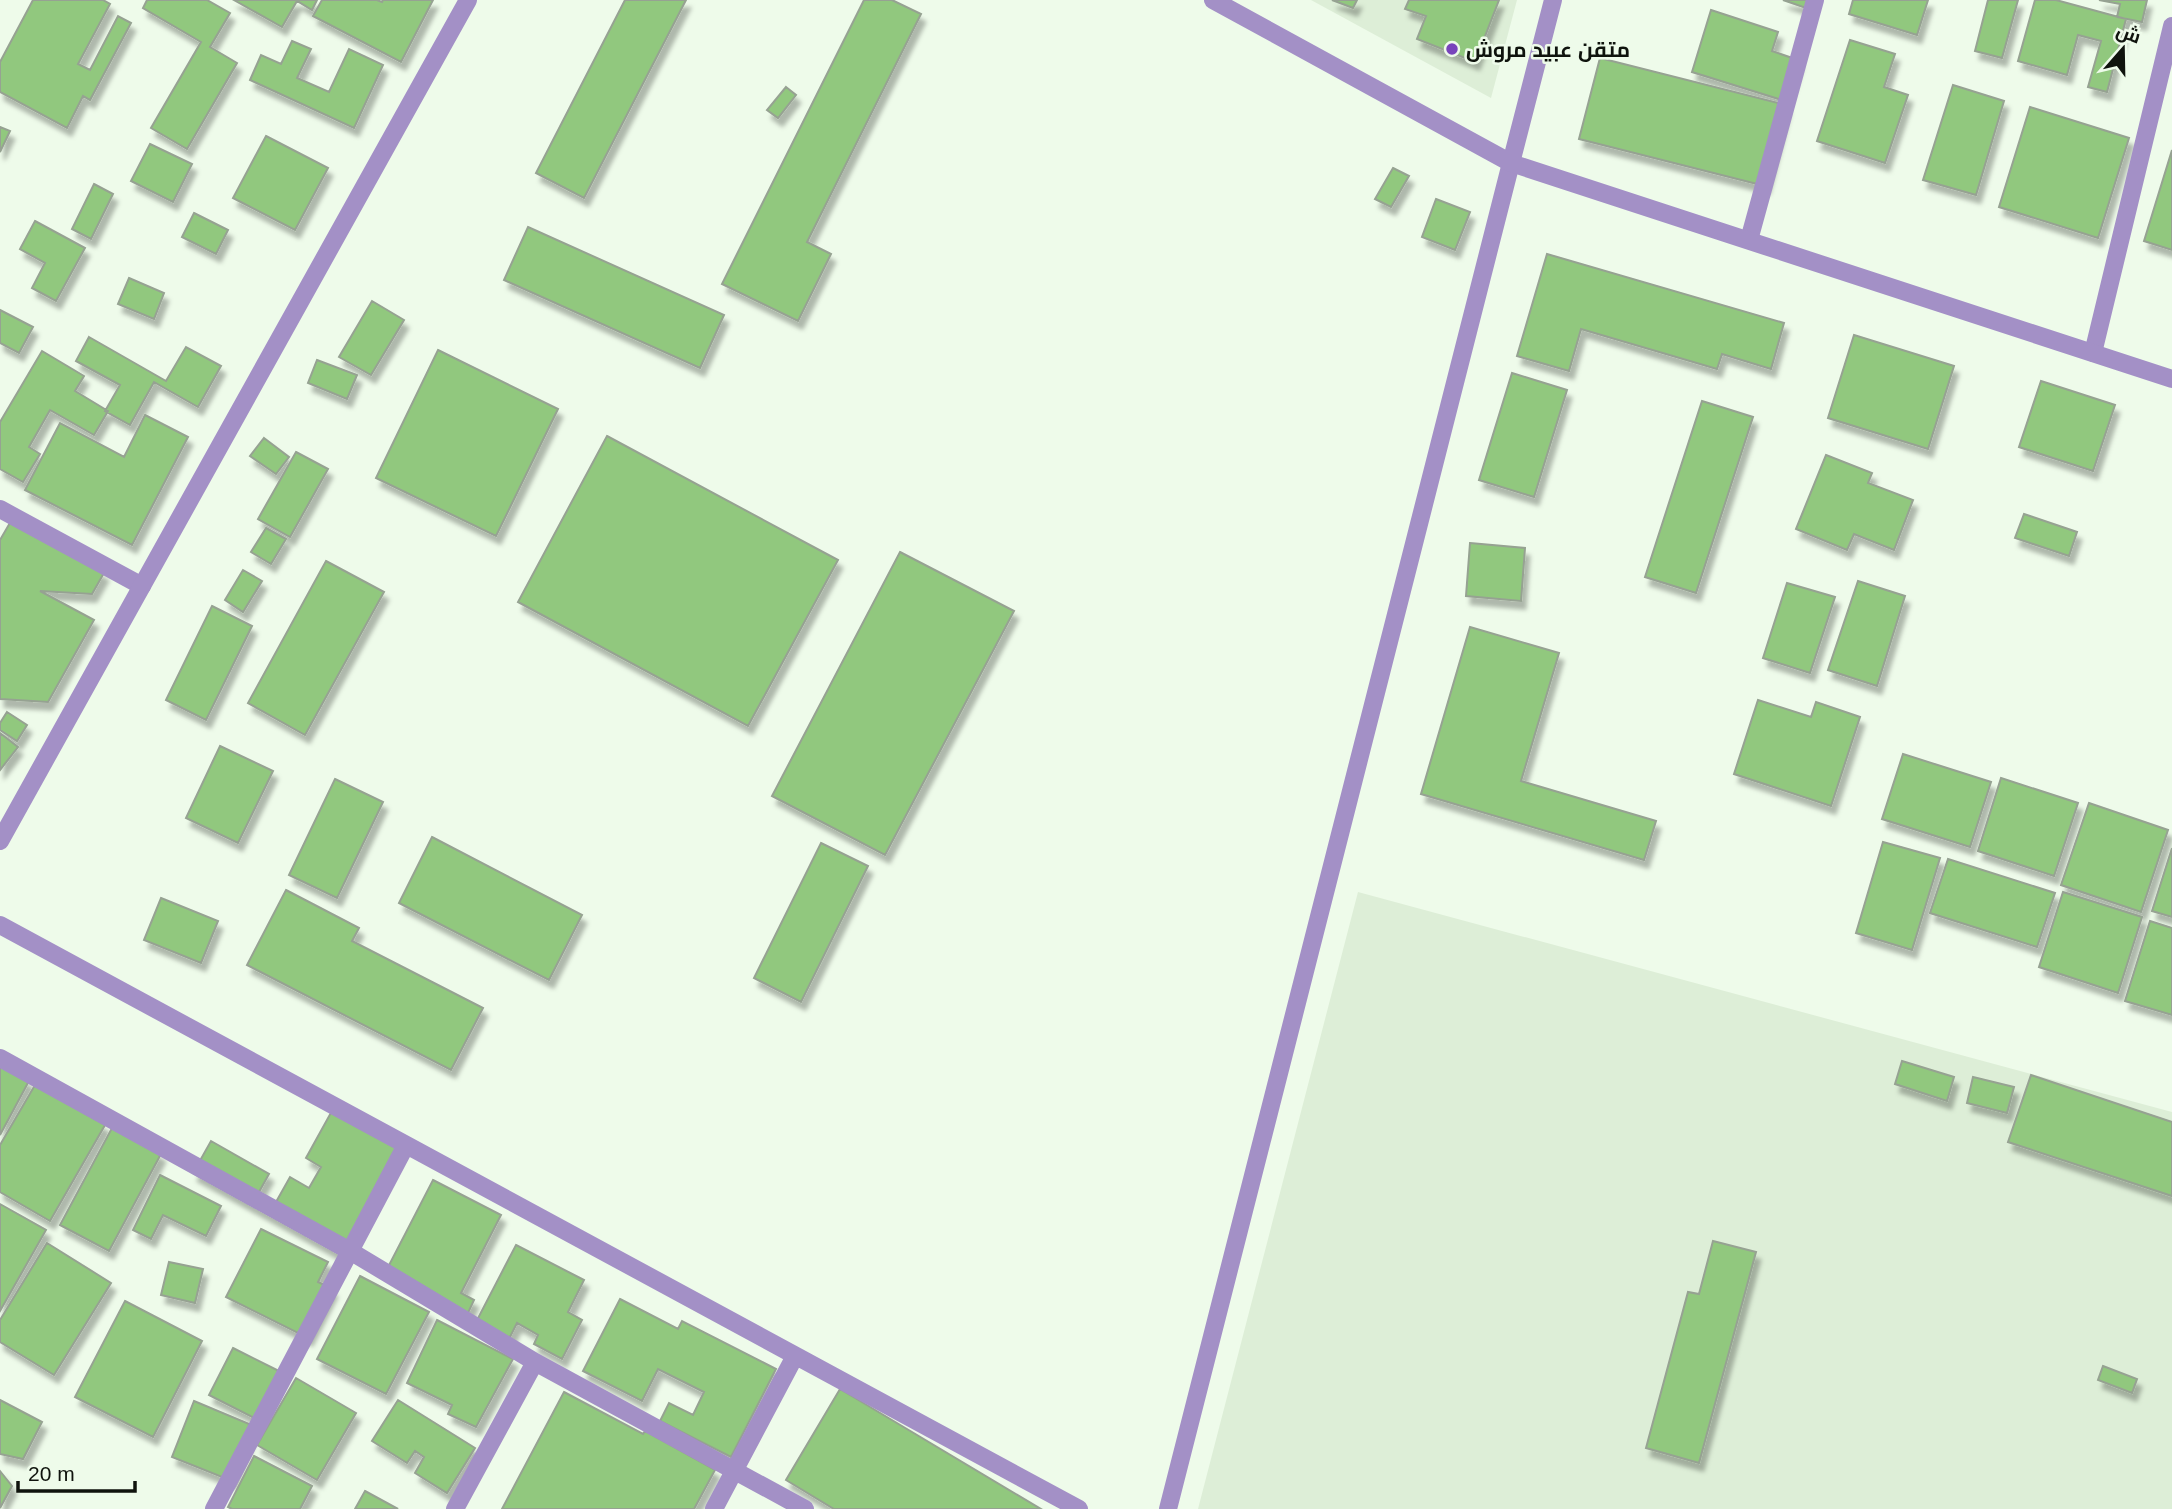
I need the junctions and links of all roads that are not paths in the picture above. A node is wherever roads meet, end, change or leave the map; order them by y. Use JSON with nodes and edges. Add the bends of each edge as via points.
{"nodes":[{"id":1,"x":468,"y":0,"type":"edge"},
{"id":2,"x":1213,"y":0,"type":"edge"},
{"id":3,"x":1553,"y":0,"type":"edge"},
{"id":4,"x":1815,"y":0,"type":"edge"},
{"id":5,"x":2172,"y":26,"type":"edge"},
{"id":6,"x":1511,"y":163,"type":"junction"},
{"id":7,"x":1749,"y":240,"type":"junction"},
{"id":8,"x":2092,"y":353,"type":"junction"},
{"id":9,"x":2172,"y":379,"type":"edge"},
{"id":10,"x":0,"y":509,"type":"edge"},
{"id":11,"x":142,"y":586,"type":"junction"},
{"id":12,"x":0,"y":841,"type":"edge"},
{"id":13,"x":0,"y":925,"type":"edge"},
{"id":14,"x":0,"y":1058,"type":"edge"},
{"id":15,"x":406,"y":1145,"type":"junction"},
{"id":16,"x":350,"y":1251,"type":"junction"},
{"id":17,"x":795,"y":1356,"type":"junction"},
{"id":18,"x":536,"y":1362,"type":"junction"},
{"id":19,"x":735,"y":1470,"type":"junction"},
{"id":20,"x":214,"y":1509,"type":"edge"},
{"id":21,"x":455,"y":1509,"type":"edge"},
{"id":22,"x":714,"y":1509,"type":"edge"},
{"id":23,"x":805,"y":1509,"type":"edge"},
{"id":24,"x":1079,"y":1509,"type":"edge"},
{"id":25,"x":1168,"y":1509,"type":"edge"}],
"edges":[{"from":1,"to":11,"type":"street"},
{"from":2,"to":6,"type":"street"},
{"from":3,"to":6,"type":"street"},
{"from":4,"to":7,"type":"street"},
{"from":5,"to":8,"type":"street"},
{"from":6,"to":7,"type":"street"},
{"from":6,"to":25,"type":"street"},
{"from":7,"to":8,"type":"street"},
{"from":8,"to":9,"type":"street"},
{"from":10,"to":11,"type":"street"},
{"from":11,"to":12,"type":"street"},
{"from":13,"to":15,"type":"street"},
{"from":14,"to":16,"type":"street"},
{"from":15,"to":16,"type":"street"},
{"from":15,"to":17,"type":"street"},
{"from":16,"to":18,"type":"street"},
{"from":16,"to":20,"type":"street"},
{"from":17,"to":19,"type":"street"},
{"from":17,"to":24,"type":"street"},
{"from":18,"to":19,"type":"street"},
{"from":18,"to":21,"type":"street"},
{"from":19,"to":22,"type":"street"},
{"from":19,"to":23,"type":"street"}]}
